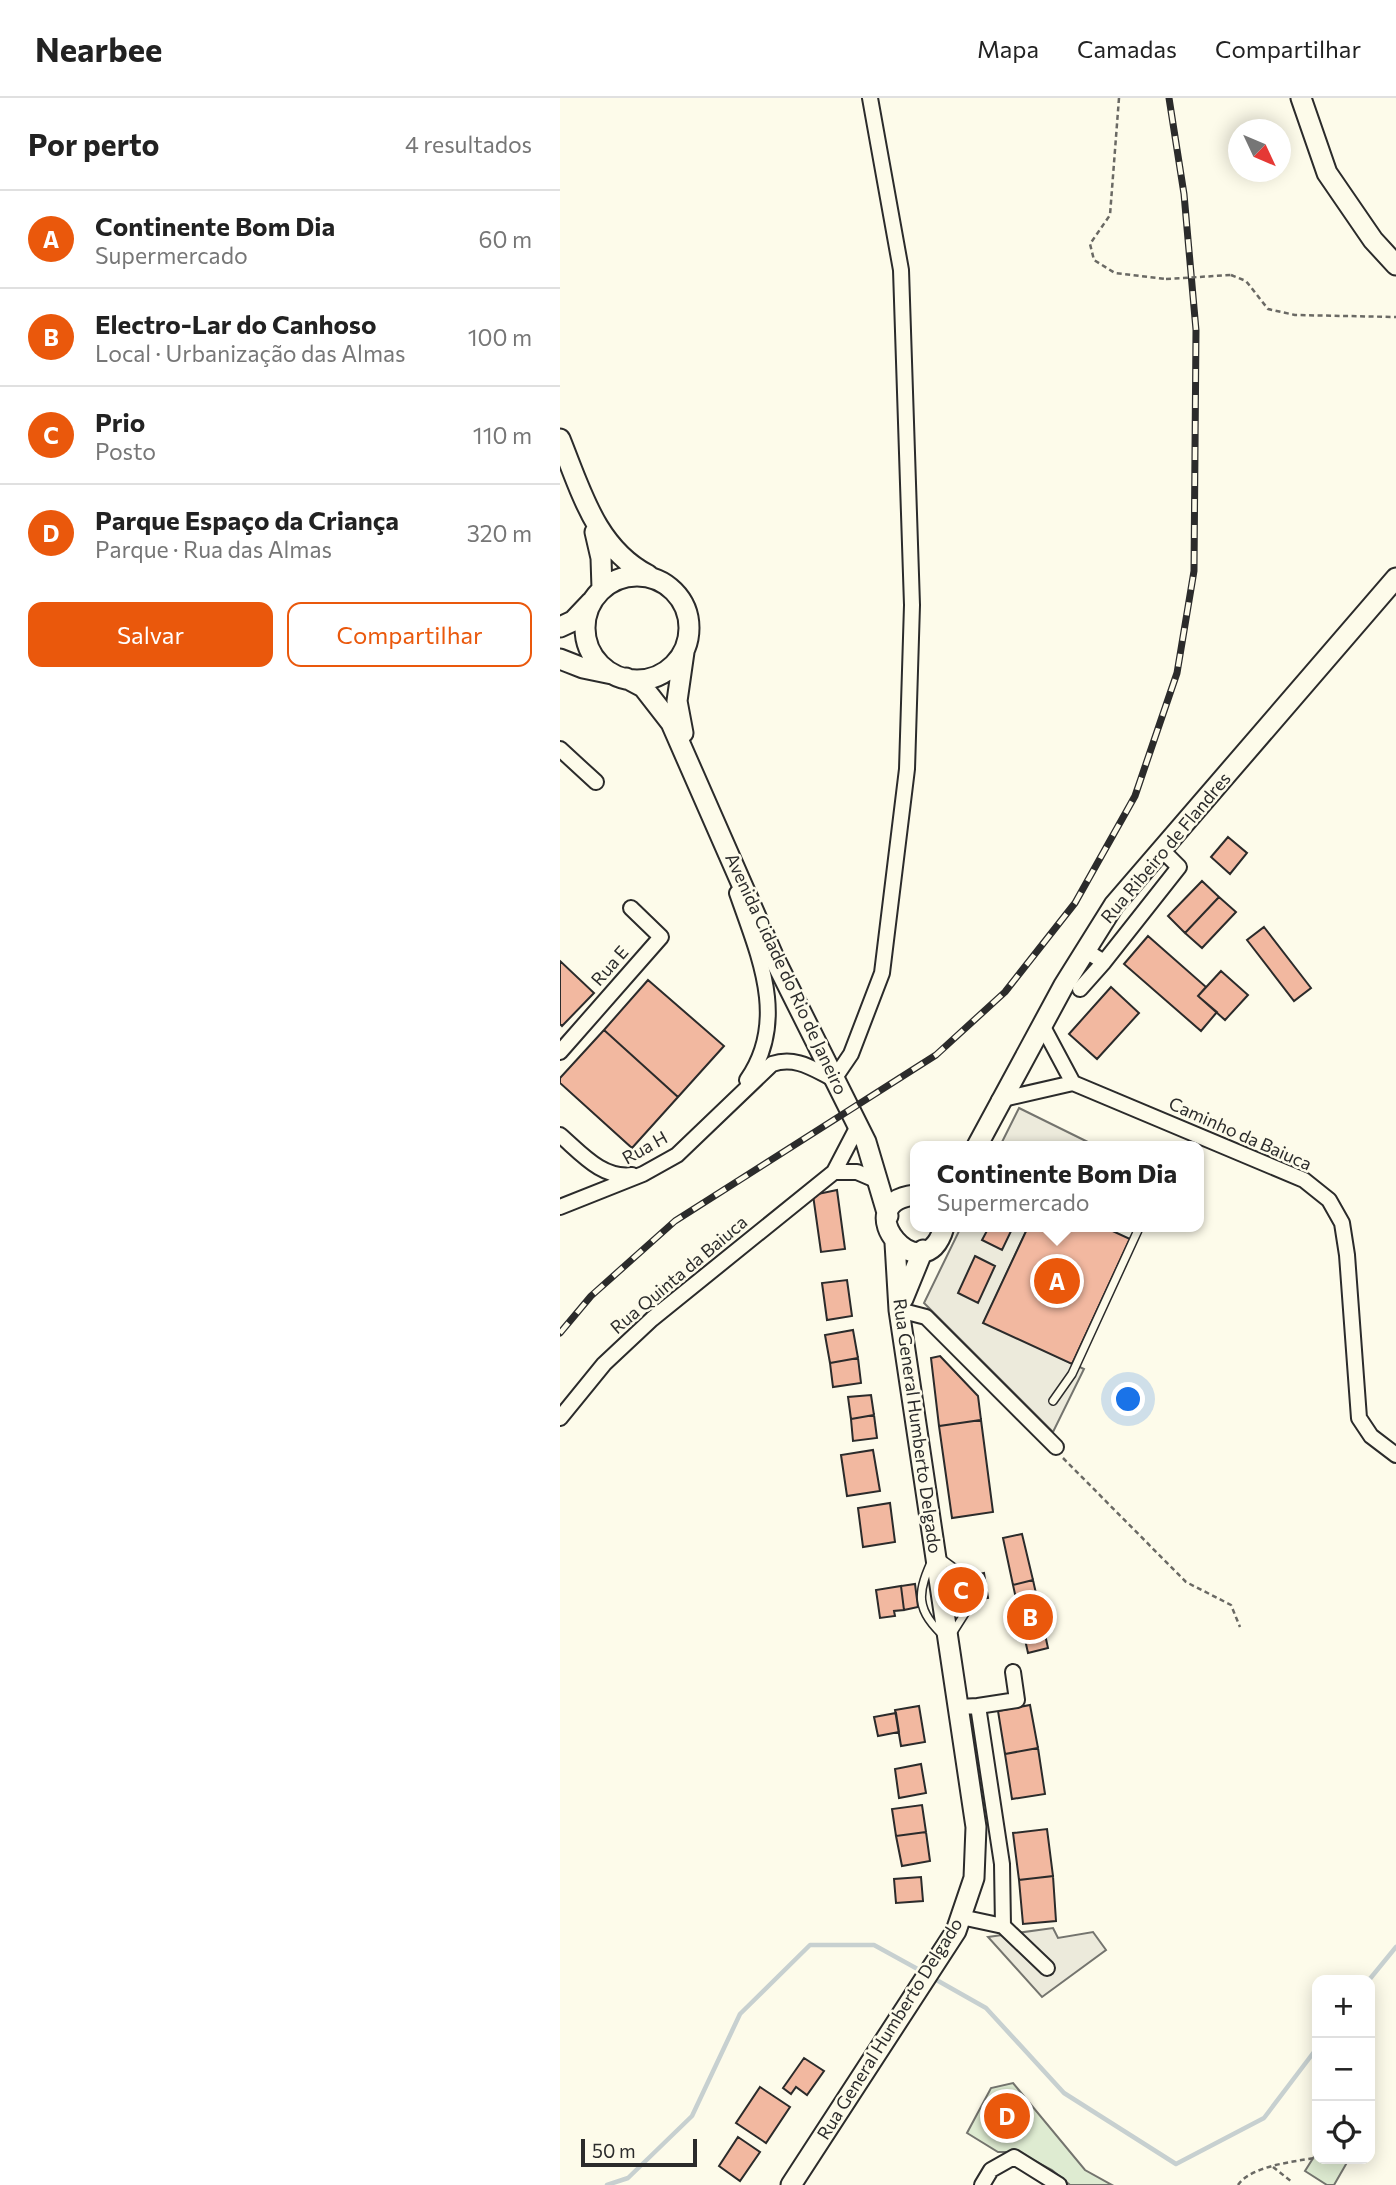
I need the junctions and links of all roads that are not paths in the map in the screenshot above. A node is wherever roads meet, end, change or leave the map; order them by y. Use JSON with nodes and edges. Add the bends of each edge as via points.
{"nodes":[{"id":1,"x":870,"y":98,"type":"edge"},
{"id":2,"x":1301,"y":98,"type":"edge"},
{"id":3,"x":1396,"y":265,"type":"edge"},
{"id":4,"x":560,"y":439,"type":"edge"},
{"id":5,"x":589,"y":511,"type":"junction"},
{"id":6,"x":652,"y":578,"type":"junction"},
{"id":7,"x":1396,"y":578,"type":"edge"},
{"id":8,"x":597,"y":595,"type":"junction"},
{"id":9,"x":560,"y":627,"type":"edge"},
{"id":10,"x":685,"y":648,"type":"junction"},
{"id":11,"x":560,"y":659,"type":"edge"},
{"id":12,"x":621,"y":677,"type":"junction"},
{"id":13,"x":560,"y":749,"type":"edge"},
{"id":14,"x":596,"y":782,"type":"dead end"},
{"id":15,"x":702,"y":794,"type":"junction"},
{"id":16,"x":1162,"y":850,"type":"junction"},
{"id":17,"x":631,"y":908,"type":"dead end"},
{"id":18,"x":1086,"y":951,"type":"junction"},
{"id":19,"x":1104,"y":962,"type":"junction"},
{"id":20,"x":1080,"y":989,"type":"dead end"},
{"id":21,"x":1042,"y":1025,"type":"junction"},
{"id":22,"x":560,"y":1052,"type":"edge"},
{"id":23,"x":834,"y":1079,"type":"junction"},
{"id":24,"x":1073,"y":1083,"type":"junction"},
{"id":25,"x":734,"y":1098,"type":"junction"},
{"id":26,"x":999,"y":1100,"type":"junction"},
{"id":27,"x":858,"y":1126,"type":"junction"},
{"id":28,"x":560,"y":1135,"type":"edge"},
{"id":29,"x":979,"y":1141,"type":"edge"},
{"id":30,"x":870,"y":1152,"type":"junction"},
{"id":31,"x":834,"y":1172,"type":"junction"},
{"id":32,"x":643,"y":1174,"type":"junction"},
{"id":33,"x":878,"y":1181,"type":"junction"},
{"id":34,"x":910,"y":1191,"type":"edge"},
{"id":35,"x":910,"y":1196,"type":"edge"},
{"id":36,"x":560,"y":1207,"type":"edge"},
{"id":37,"x":888,"y":1216,"type":"junction"},
{"id":38,"x":942,"y":1232,"type":"edge"},
{"id":39,"x":1137,"y":1232,"type":"edge"},
{"id":40,"x":895,"y":1243,"type":"junction"},
{"id":41,"x":923,"y":1250,"type":"junction"},
{"id":42,"x":899,"y":1310,"type":"junction"},
{"id":43,"x":1053,"y":1401,"type":"dead end"},
{"id":44,"x":560,"y":1418,"type":"edge"},
{"id":45,"x":1056,"y":1447,"type":"road end"},
{"id":46,"x":1396,"y":1455,"type":"edge"},
{"id":47,"x":1013,"y":1672,"type":"dead end"},
{"id":48,"x":968,"y":1706,"type":"junction"},
{"id":49,"x":961,"y":1917,"type":"junction"},
{"id":50,"x":1003,"y":1926,"type":"junction"},
{"id":51,"x":1047,"y":1968,"type":"dead end"},
{"id":52,"x":791,"y":2185,"type":"edge"},
{"id":53,"x":982,"y":2185,"type":"edge"},
{"id":54,"x":1059,"y":2185,"type":"edge"}],
"edges":[{"from":1,"to":23,"type":"street","via":[[901,270],[912,605],[907,769],[882,973],[851,1054]]},
{"from":2,"to":3,"type":"main road","via":[[1327,173]]},
{"from":4,"to":5,"type":"main road"},
{"from":5,"to":6,"type":"main road","via":[[616,553]]},
{"from":5,"to":8,"type":"main road","via":[[601,558]]},
{"from":6,"to":8,"type":"main road","via":[[617,580]]},
{"from":6,"to":10,"type":"main road","via":[[680,598],[688,623]]},
{"from":7,"to":16,"type":"main road","name":"Rua Ribeiro de Flandres"},
{"from":8,"to":9,"type":"main road","via":[[573,621]]},
{"from":8,"to":12,"type":"main road","via":[[586,618],[585,635],[596,658]]},
{"from":10,"to":12,"type":"main road","via":[[661,674],[644,679]]},
{"from":10,"to":15,"type":"main road","name":"Avenida Cidade do Rio de Janeiro","via":[[677,701]]},
{"from":11,"to":12,"type":"main road"},
{"from":12,"to":15,"type":"main road","name":"Avenida Cidade do Rio de Janeiro","via":[[643,687],[658,703]]},
{"from":13,"to":14,"type":"street"},
{"from":15,"to":23,"type":"main road","name":"Avenida Cidade do Rio de Janeiro","via":[[775,960]]},
{"from":15,"to":25,"type":"street","name":"Rua H","via":[[763,968],[767,994],[764,1044]]},
{"from":16,"to":18,"type":"main road","name":"Rua Ribeiro de Flandres","via":[[1114,905]]},
{"from":16,"to":19,"type":"street","via":[[1180,866]]},
{"from":17,"to":22,"type":"street","name":"Rua E","via":[[661,937]]},
{"from":18,"to":19,"type":"street"},
{"from":18,"to":21,"type":"main road","name":"Rua Ribeiro de Flandres"},
{"from":19,"to":20,"type":"street"},
{"from":21,"to":24,"type":"street"},
{"from":21,"to":26,"type":"main road","name":"Rua Ribeiro de Flandres"},
{"from":23,"to":25,"type":"street","name":"Rua H","via":[[784,1060],[772,1064]]},
{"from":23,"to":27,"type":"main road","name":"Avenida Cidade do Rio de Janeiro"},
{"from":24,"to":26,"type":"street"},
{"from":24,"to":46,"type":"street","name":"Caminho da Baiuca","via":[[1304,1180],[1329,1200],[1342,1223],[1348,1255],[1359,1418],[1371,1436]]},
{"from":25,"to":32,"type":"street","name":"Rua H","via":[[677,1155]]},
{"from":26,"to":29,"type":"main road","name":"Rua Ribeiro de Flandres"},
{"from":27,"to":30,"type":"main road","name":"Avenida Cidade do Rio de Janeiro"},
{"from":27,"to":31,"type":"street","name":"Rua Quinta da Baiuca"},
{"from":28,"to":32,"type":"street","via":[[617,1177]]},
{"from":30,"to":33,"type":"main road"},
{"from":30,"to":34,"type":"main road","via":[[889,1178]]},
{"from":31,"to":33,"type":"street","via":[[857,1172]]},
{"from":31,"to":44,"type":"street","name":"Rua Quinta da Baiuca","via":[[652,1319],[604,1364]]},
{"from":32,"to":36,"type":"street","name":"Rua H"},
{"from":33,"to":37,"type":"main road"},
{"from":35,"to":37,"type":"main road","via":[[897,1201]]},
{"from":37,"to":40,"type":"main road","via":[[889,1235]]},
{"from":38,"to":41,"type":"main road","via":[[937,1242]]},
{"from":39,"to":43,"type":"lane","via":[[1072,1374]]},
{"from":40,"to":41,"type":"main road","via":[[908,1251]]},
{"from":40,"to":42,"type":"main road","name":"Rua General Humberto Delgado"},
{"from":41,"to":42,"type":"main road"},
{"from":42,"to":45,"type":"street","via":[[926,1317]]},
{"from":42,"to":48,"type":"main road","name":"Rua General Humberto Delgado","via":[[948,1640]]},
{"from":47,"to":48,"type":"street","via":[[1017,1700]]},
{"from":48,"to":49,"type":"main road","name":"Rua General Humberto Delgado","via":[[977,1850],[974,1878]]},
{"from":48,"to":50,"type":"street","via":[[1002,1864]]},
{"from":49,"to":50,"type":"street"},
{"from":49,"to":52,"type":"main road","name":"Rua General Humberto Delgado"},
{"from":50,"to":51,"type":"street"},
{"from":53,"to":54,"type":"street","via":[[991,2170],[1014,2157]]}]}
